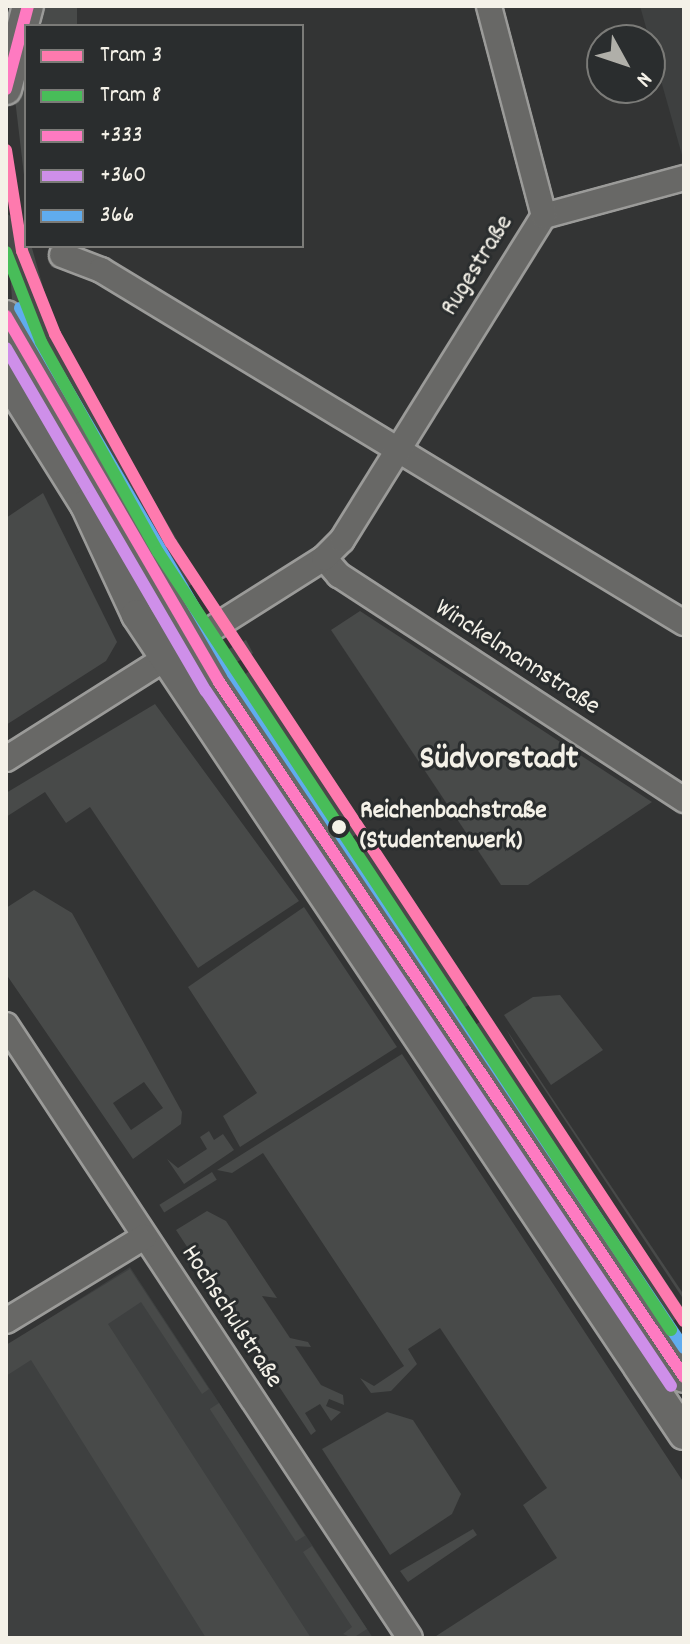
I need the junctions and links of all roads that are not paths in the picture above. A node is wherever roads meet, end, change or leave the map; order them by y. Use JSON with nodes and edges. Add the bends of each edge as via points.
{"nodes":[{"id":1,"x":28,"y":6,"type":"edge"},
{"id":2,"x":489,"y":6,"type":"edge"},
{"id":3,"x":6,"y":89,"type":"edge"},
{"id":4,"x":684,"y":178,"type":"edge"},
{"id":5,"x":544,"y":216,"type":"junction"},
{"id":6,"x":62,"y":255,"type":"dead end"},
{"id":7,"x":6,"y":316,"type":"edge"},
{"id":8,"x":6,"y":377,"type":"edge"},
{"id":9,"x":397,"y":450,"type":"junction"},
{"id":10,"x":324,"y":558,"type":"junction"},
{"id":11,"x":684,"y":623,"type":"edge"},
{"id":12,"x":194,"y":641,"type":"junction"},
{"id":13,"x":165,"y":658,"type":"junction"},
{"id":14,"x":6,"y":759,"type":"edge"},
{"id":15,"x":684,"y":800,"type":"edge"},
{"id":16,"x":6,"y":1025,"type":"edge"},
{"id":17,"x":144,"y":1237,"type":"junction"},
{"id":18,"x":6,"y":1321,"type":"edge"},
{"id":19,"x":684,"y":1377,"type":"edge"},
{"id":20,"x":684,"y":1434,"type":"edge"},
{"id":21,"x":410,"y":1638,"type":"edge"}],
"edges":[{"from":1,"to":3,"type":"main road"},
{"from":2,"to":5,"type":"street","name":"Rugestraße"},
{"from":4,"to":5,"type":"street"},
{"from":5,"to":9,"type":"street","name":"Rugestraße"},
{"from":6,"to":9,"type":"street","via":[[101,270]]},
{"from":7,"to":12,"type":"main road"},
{"from":8,"to":13,"type":"main road","via":[[86,505]]},
{"from":9,"to":10,"type":"street","name":"Rugestraße"},
{"from":9,"to":11,"type":"street"},
{"from":10,"to":12,"type":"street"},
{"from":10,"to":15,"type":"street","name":"Winckelmannstraße","via":[[339,575]]},
{"from":12,"to":13,"type":"street"},
{"from":12,"to":19,"type":"main road"},
{"from":13,"to":14,"type":"street"},
{"from":13,"to":20,"type":"main road"},
{"from":16,"to":17,"type":"street","name":"Hochschulstraße"},
{"from":17,"to":18,"type":"street"},
{"from":17,"to":21,"type":"street","name":"Hochschulstraße"}]}
